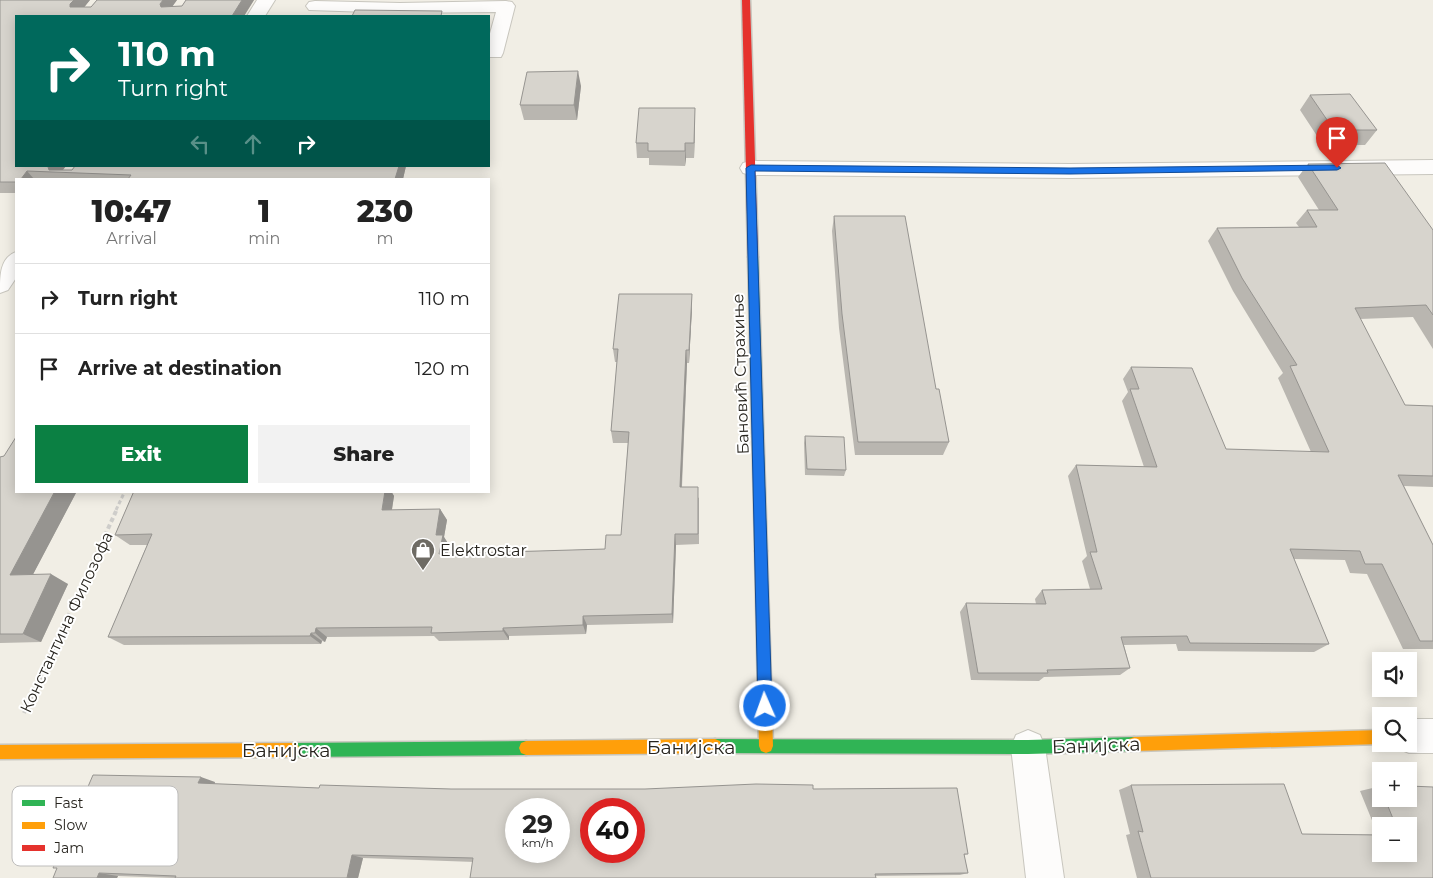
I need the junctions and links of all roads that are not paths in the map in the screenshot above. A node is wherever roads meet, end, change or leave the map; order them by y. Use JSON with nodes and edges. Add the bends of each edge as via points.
{"nodes":[{"id":1,"x":266,"y":0,"type":"edge"},
{"id":2,"x":746,"y":0,"type":"edge"},
{"id":3,"x":316,"y":7,"type":"edge"},
{"id":4,"x":257,"y":15,"type":"edge"},
{"id":5,"x":494,"y":53,"type":"dead end"},
{"id":6,"x":1433,"y":167,"type":"edge"},
{"id":7,"x":751,"y":168,"type":"junction"},
{"id":8,"x":15,"y":262,"type":"edge"},
{"id":9,"x":0,"y":284,"type":"edge"},
{"id":10,"x":1417,"y":736,"type":"edge"},
{"id":11,"x":1433,"y":736,"type":"edge"},
{"id":12,"x":1372,"y":737,"type":"edge"},
{"id":13,"x":766,"y":746,"type":"junction"},
{"id":14,"x":1028,"y":747,"type":"junction"},
{"id":15,"x":3,"y":753,"type":"edge"},
{"id":16,"x":1044,"y":878,"type":"edge"}],
"edges":[{"from":1,"to":4,"type":"street"},
{"from":2,"to":7,"type":"street","name":"Бановић Страхиње"},
{"from":3,"to":5,"type":"street","via":[[506,6]]},
{"from":6,"to":7,"type":"street","via":[[1070,171]]},
{"from":7,"to":13,"type":"street","name":"Бановић Страхиње"},
{"from":8,"to":9,"type":"street"},
{"from":10,"to":11,"type":"street"},
{"from":12,"to":14,"type":"street","name":"Банијска"},
{"from":13,"to":14,"type":"street","name":"Банијска"},
{"from":13,"to":15,"type":"street","name":"Банијска"},
{"from":14,"to":16,"type":"street"}]}
